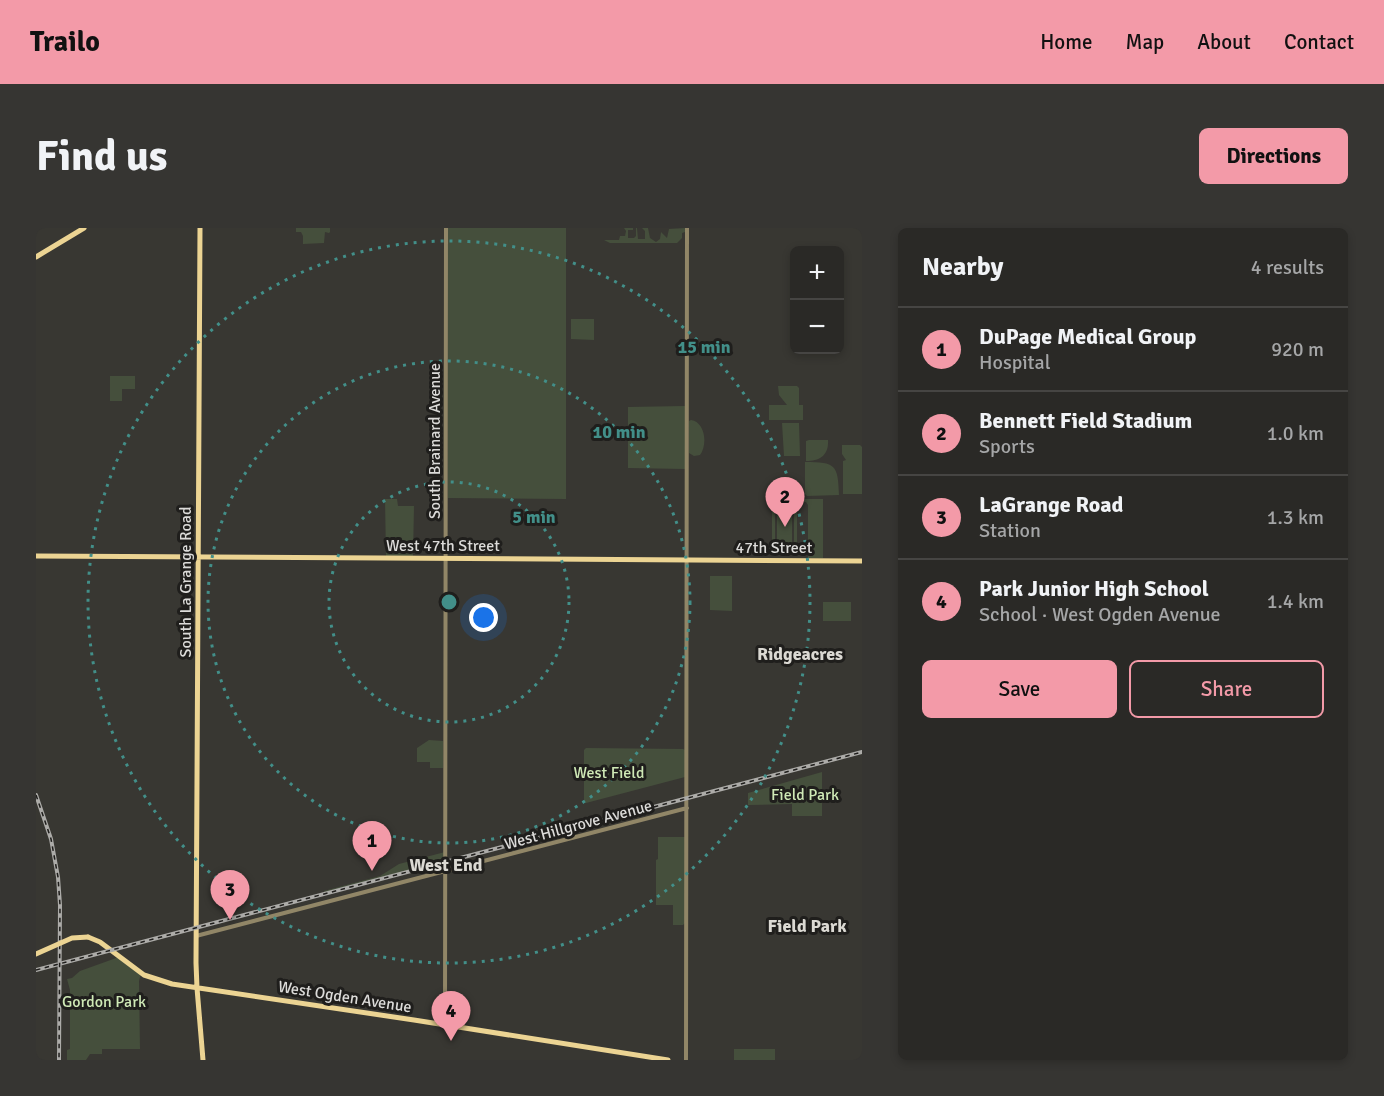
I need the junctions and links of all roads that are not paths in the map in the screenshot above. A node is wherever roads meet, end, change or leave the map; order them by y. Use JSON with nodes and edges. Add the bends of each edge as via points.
{"nodes":[{"id":1,"x":84,"y":228,"type":"edge"},
{"id":2,"x":200,"y":228,"type":"edge"},
{"id":3,"x":446,"y":228,"type":"edge"},
{"id":4,"x":687,"y":228,"type":"edge"},
{"id":5,"x":36,"y":257,"type":"edge"},
{"id":6,"x":36,"y":556,"type":"edge"},
{"id":7,"x":199,"y":558,"type":"junction"},
{"id":8,"x":446,"y":559,"type":"junction"},
{"id":9,"x":687,"y":560,"type":"junction"},
{"id":10,"x":862,"y":561,"type":"edge"},
{"id":11,"x":687,"y":808,"type":"junction"},
{"id":12,"x":445,"y":871,"type":"junction"},
{"id":13,"x":196,"y":936,"type":"junction"},
{"id":14,"x":36,"y":954,"type":"edge"},
{"id":15,"x":197,"y":988,"type":"junction"},
{"id":16,"x":445,"y":1024,"type":"junction"},
{"id":17,"x":203,"y":1060,"type":"edge"},
{"id":18,"x":668,"y":1060,"type":"edge"},
{"id":19,"x":686,"y":1060,"type":"edge"}],
"edges":[{"from":1,"to":5,"type":"main road"},
{"from":2,"to":7,"type":"main road","name":"South La Grange Road"},
{"from":3,"to":8,"type":"street","name":"South Brainard Avenue"},
{"from":4,"to":9,"type":"street"},
{"from":6,"to":7,"type":"main road","name":"West 47th Street"},
{"from":7,"to":8,"type":"main road","name":"West 47th Street"},
{"from":7,"to":13,"type":"main road","name":"South La Grange Road"},
{"from":8,"to":9,"type":"main road","name":"West 47th Street"},
{"from":8,"to":12,"type":"street","name":"South Brainard Avenue"},
{"from":9,"to":10,"type":"main road","name":"47th Street"},
{"from":9,"to":11,"type":"street"},
{"from":11,"to":12,"type":"street","name":"West Hillgrove Avenue"},
{"from":11,"to":19,"type":"street"},
{"from":12,"to":13,"type":"street","name":"West Hillgrove Avenue"},
{"from":12,"to":16,"type":"street","name":"South Brainard Avenue"},
{"from":13,"to":15,"type":"main road","name":"South La Grange Road"},
{"from":14,"to":15,"type":"main road","name":"West Ogden Avenue","bridge":true,"via":[[72,938],[88,937],[148,976]]},
{"from":15,"to":16,"type":"main road","name":"West Ogden Avenue"},
{"from":15,"to":17,"type":"main road","name":"South La Grange Road"},
{"from":16,"to":18,"type":"main road","name":"West Ogden Avenue"}]}
